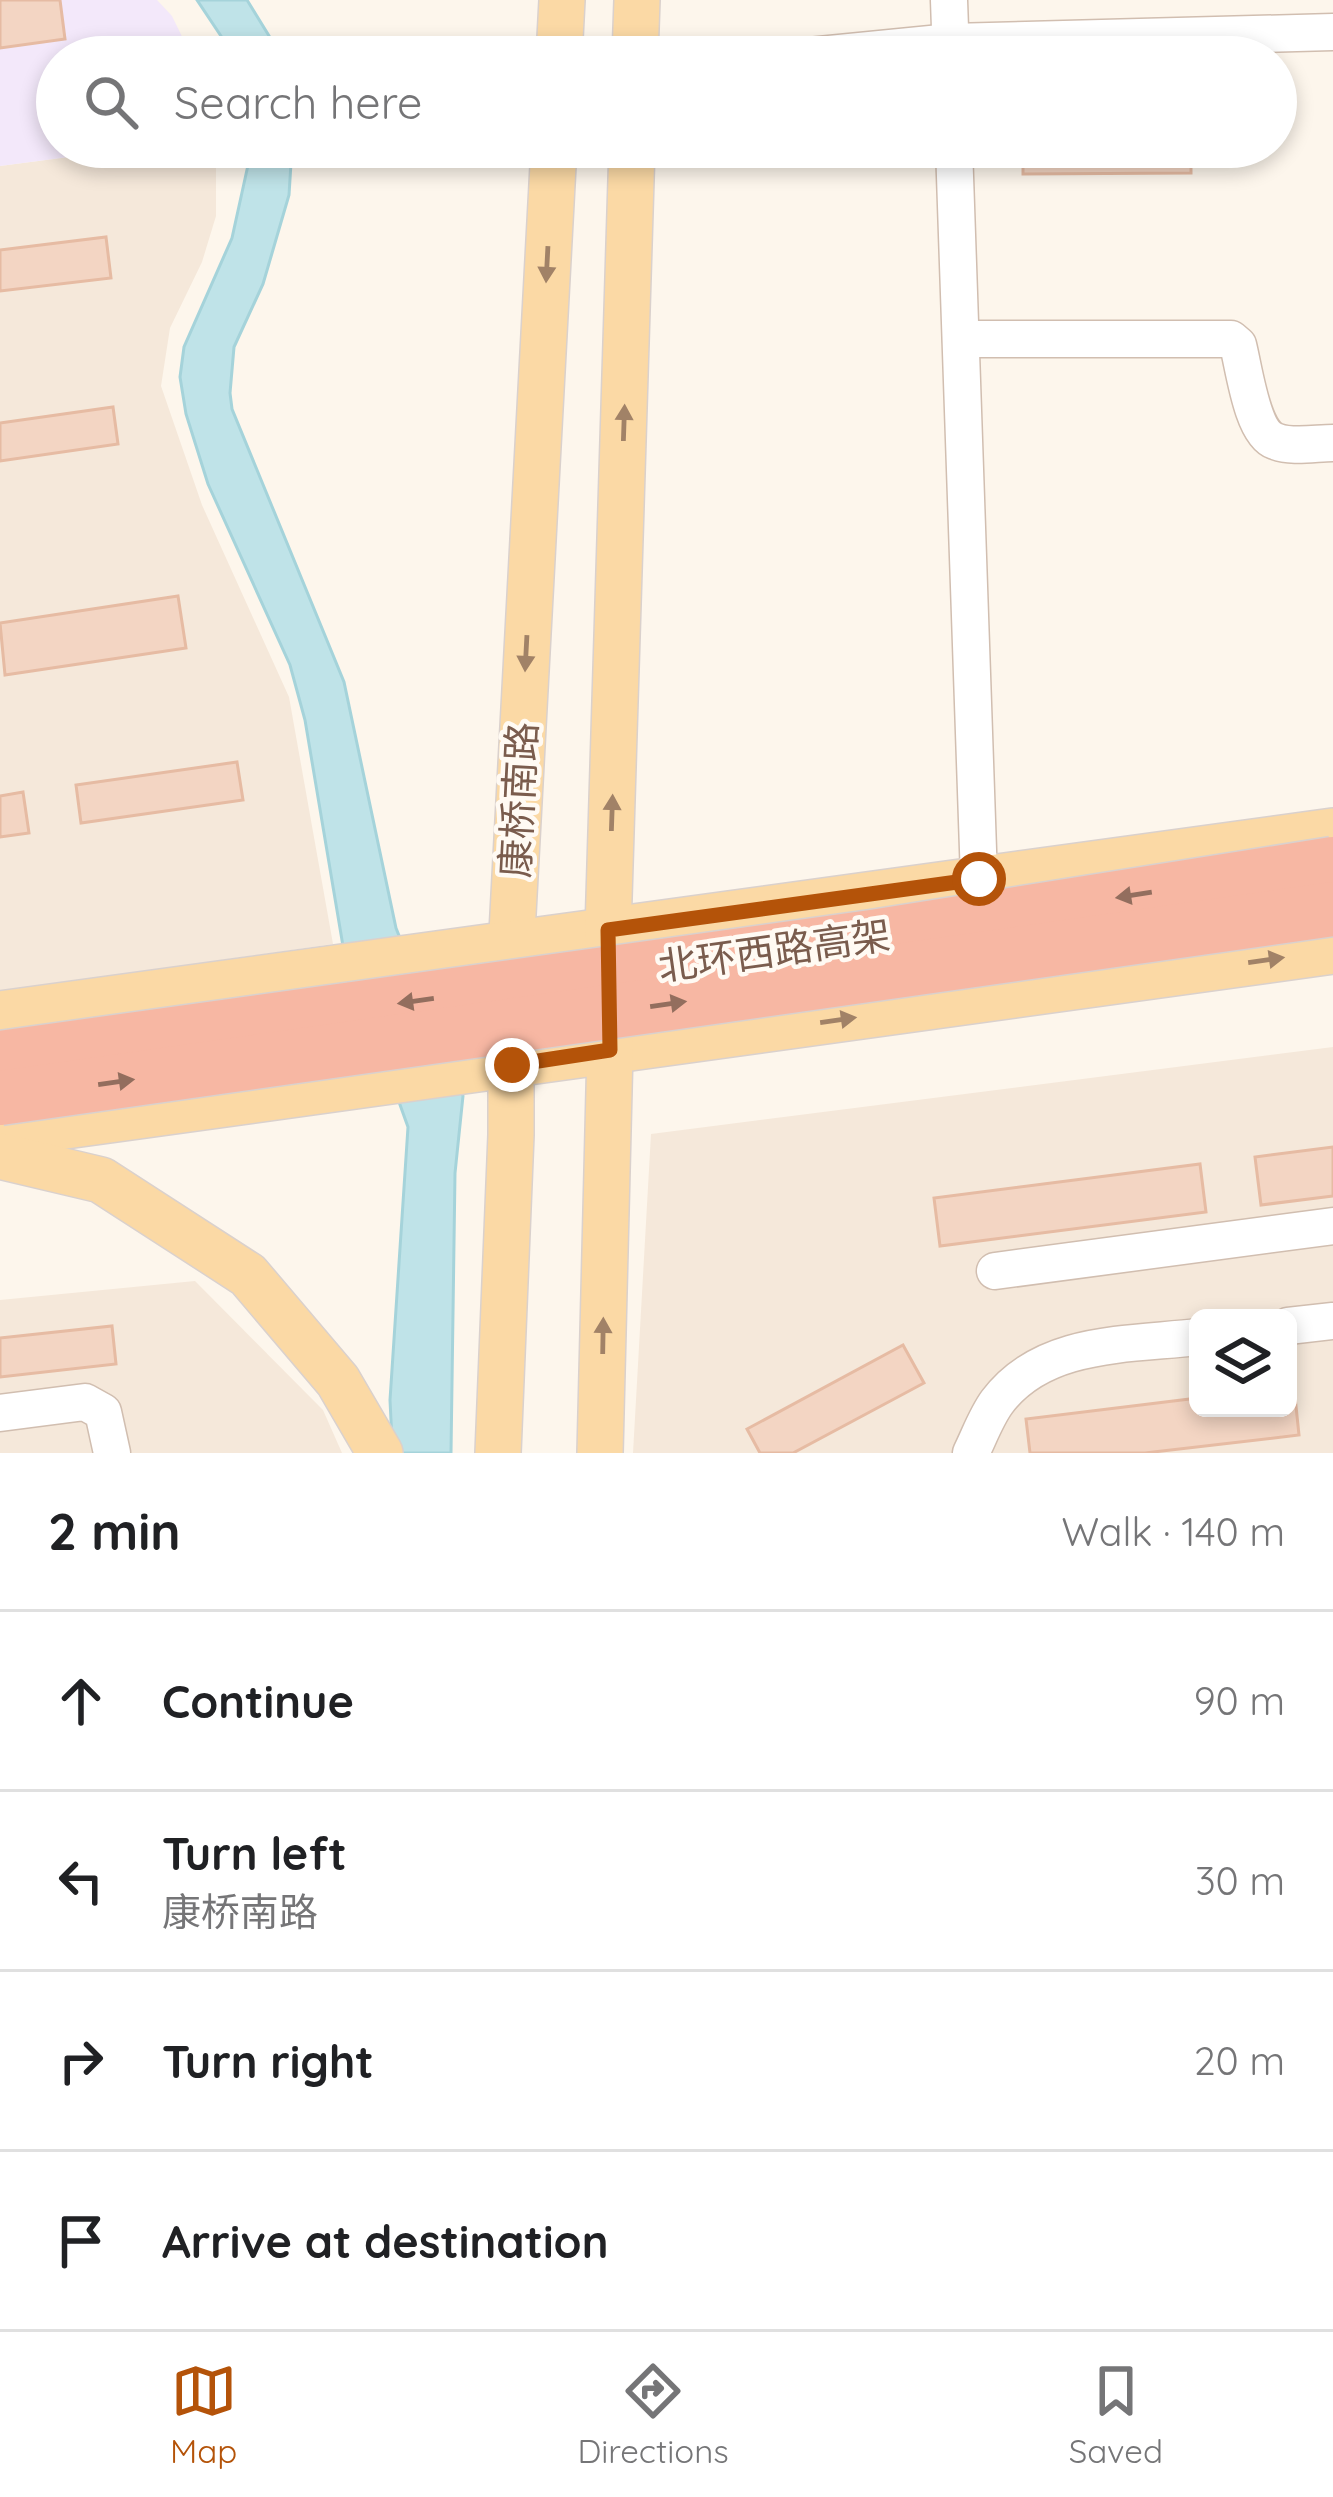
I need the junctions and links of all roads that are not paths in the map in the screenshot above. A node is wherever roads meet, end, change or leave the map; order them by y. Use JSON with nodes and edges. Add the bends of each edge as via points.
{"nodes":[{"id":1,"x":562,"y":0,"type":"edge"},
{"id":2,"x":637,"y":0,"type":"edge"},
{"id":3,"x":949,"y":0,"type":"edge"},
{"id":4,"x":1333,"y":32,"type":"edge"},
{"id":5,"x":560,"y":36,"type":"edge"},
{"id":6,"x":636,"y":36,"type":"edge"},
{"id":7,"x":950,"y":36,"type":"edge"},
{"id":8,"x":1243,"y":36,"type":"edge"},
{"id":9,"x":552,"y":168,"type":"edge"},
{"id":10,"x":631,"y":168,"type":"edge"},
{"id":11,"x":955,"y":168,"type":"edge"},
{"id":12,"x":961,"y":340,"type":"junction"},
{"id":13,"x":1333,"y":443,"type":"edge"},
{"id":14,"x":1333,"y":831,"type":"edge"},
{"id":15,"x":1333,"y":864,"type":"edge"},
{"id":16,"x":979,"y":879,"type":"junction"},
{"id":17,"x":1333,"y":909,"type":"edge"},
{"id":18,"x":608,"y":930,"type":"junction"},
{"id":19,"x":488,"y":947,"type":"junction"},
{"id":20,"x":1333,"y":951,"type":"edge"},
{"id":21,"x":0,"y":1014,"type":"edge"},
{"id":22,"x":610,"y":1050,"type":"junction"},
{"id":23,"x":0,"y":1058,"type":"edge"},
{"id":24,"x":492,"y":1068,"type":"junction"},
{"id":25,"x":0,"y":1098,"type":"edge"},
{"id":26,"x":0,"y":1135,"type":"edge"},
{"id":27,"x":0,"y":1156,"type":"edge"},
{"id":28,"x":1333,"y":1226,"type":"edge"},
{"id":29,"x":995,"y":1271,"type":"dead end"},
{"id":30,"x":1333,"y":1321,"type":"edge"},
{"id":31,"x":1297,"y":1325,"type":"edge"},
{"id":32,"x":1189,"y":1337,"type":"edge"},
{"id":33,"x":0,"y":1413,"type":"edge"},
{"id":34,"x":499,"y":1435,"type":"edge"},
{"id":35,"x":112,"y":1453,"type":"edge"},
{"id":36,"x":380,"y":1453,"type":"edge"},
{"id":37,"x":600,"y":1453,"type":"edge"},
{"id":38,"x":971,"y":1453,"type":"edge"}],
"edges":[{"from":1,"to":5,"type":"main road"},
{"from":2,"to":6,"type":"main road"},
{"from":3,"to":7,"type":"street"},
{"from":4,"to":8,"type":"street"},
{"from":9,"to":19,"type":"main road","name":"康桥南路","one_way":true},
{"from":18,"to":10,"type":"main road","one_way":true},
{"from":11,"to":12,"type":"street"},
{"from":12,"to":13,"type":"street","via":[[1231,339],[1269,440]]},
{"from":12,"to":16,"type":"street"},
{"from":14,"to":16,"type":"main road"},
{"from":15,"to":23,"type":"highway","name":"北环西路高架","one_way":true,"bridge":true,"via":[[825,944]]},
{"from":16,"to":18,"type":"main road"},
{"from":25,"to":17,"type":"highway","name":"北环西路高架","one_way":true,"bridge":true},
{"from":18,"to":19,"type":"main road"},
{"from":18,"to":22,"type":"main road"},
{"from":19,"to":21,"type":"main road"},
{"from":19,"to":24,"type":"main road","name":"康桥南路"},
{"from":22,"to":20,"type":"main road","one_way":true},
{"from":22,"to":24,"type":"main road"},
{"from":37,"to":22,"type":"main road","one_way":true},
{"from":24,"to":26,"type":"main road"},
{"from":24,"to":34,"type":"main road","name":"康桥南路"},
{"from":27,"to":36,"type":"main road","via":[[101,1180],[248,1275],[338,1381]]},
{"from":28,"to":29,"type":"street"},
{"from":30,"to":31,"type":"street"},
{"from":32,"to":38,"type":"street","via":[[1071,1351],[1027,1373],[997,1403]]},
{"from":33,"to":35,"type":"street","via":[[85,1402],[103,1412]]}]}
